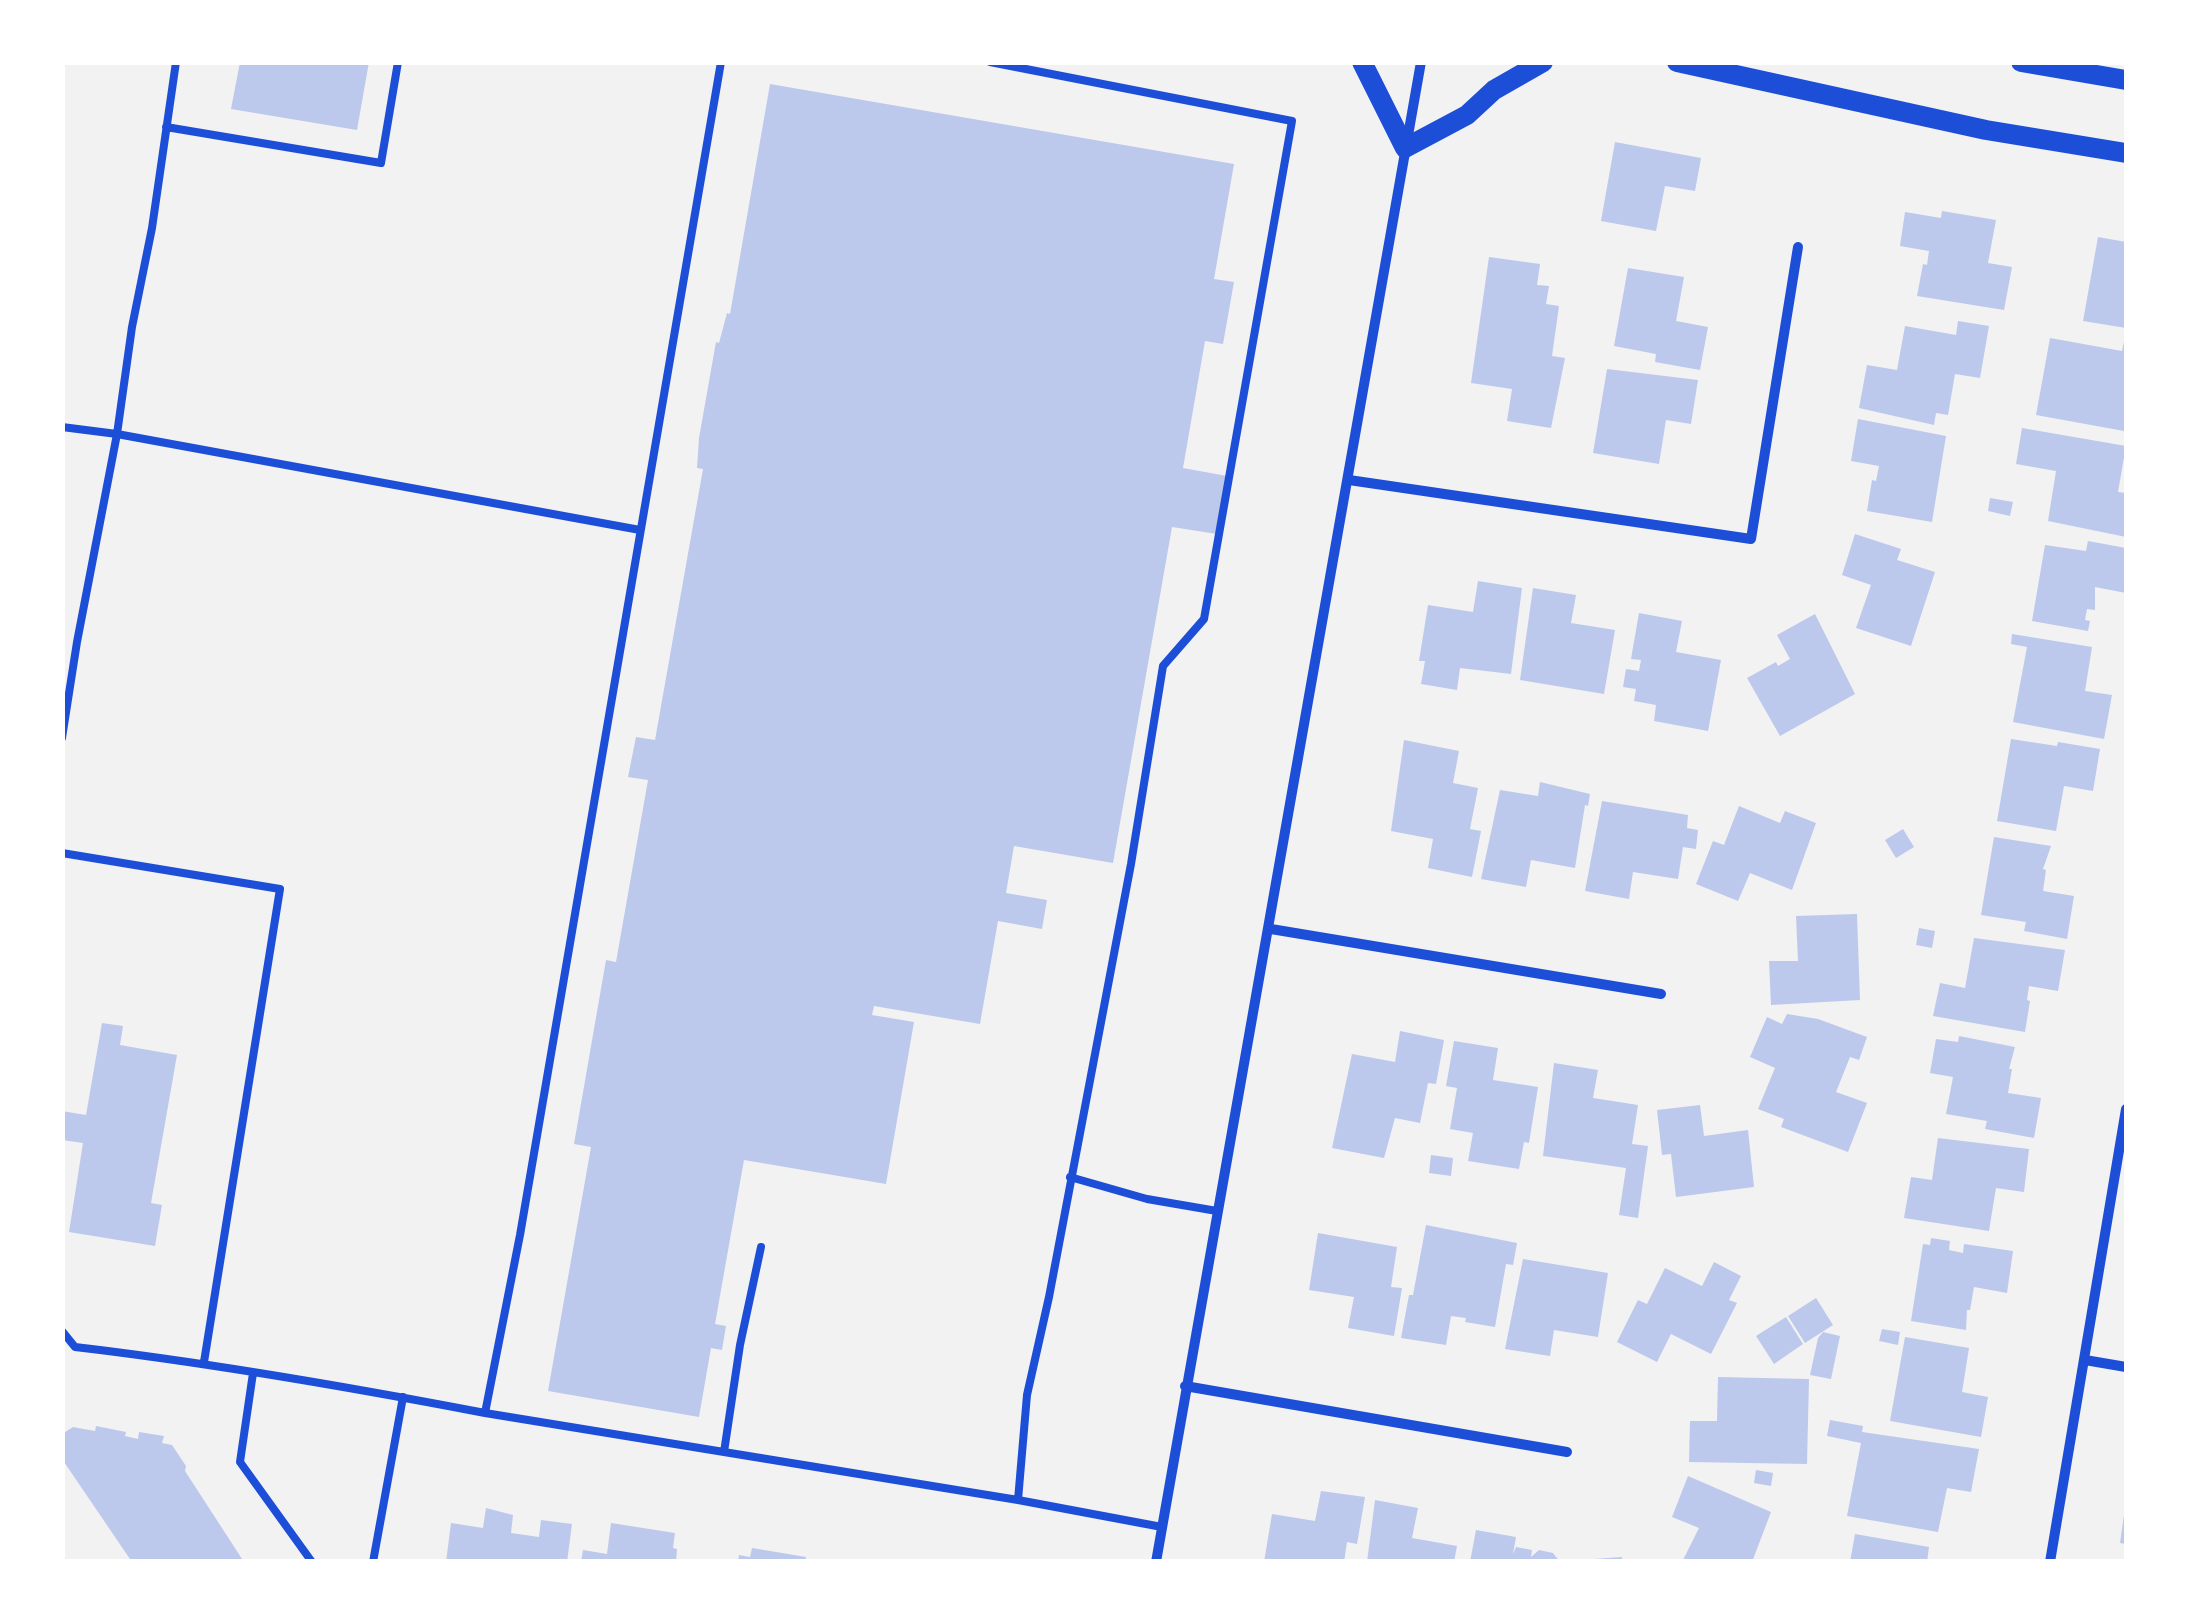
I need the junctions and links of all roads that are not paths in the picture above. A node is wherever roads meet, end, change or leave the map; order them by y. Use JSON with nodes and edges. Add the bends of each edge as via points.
{"nodes":[{"id":1,"x":176,"y":62,"type":"edge"},
{"id":2,"x":398,"y":62,"type":"edge"},
{"id":3,"x":721,"y":62,"type":"edge"},
{"id":4,"x":990,"y":62,"type":"edge"},
{"id":5,"x":1362,"y":62,"type":"edge"},
{"id":6,"x":1421,"y":62,"type":"edge"},
{"id":7,"x":1543,"y":62,"type":"edge"},
{"id":8,"x":1677,"y":62,"type":"edge"},
{"id":9,"x":2021,"y":62,"type":"edge"},
{"id":10,"x":2065,"y":66,"type":"edge"},
{"id":11,"x":2126,"y":80,"type":"edge"},
{"id":12,"x":166,"y":127,"type":"junction"},
{"id":13,"x":1404,"y":148,"type":"junction"},
{"id":14,"x":2126,"y":153,"type":"edge"},
{"id":15,"x":1798,"y":247,"type":"dead end"},
{"id":16,"x":62,"y":427,"type":"edge"},
{"id":17,"x":117,"y":434,"type":"junction"},
{"id":18,"x":1349,"y":480,"type":"junction"},
{"id":19,"x":640,"y":530,"type":"junction"},
{"id":20,"x":62,"y":738,"type":"edge"},
{"id":21,"x":62,"y":854,"type":"edge"},
{"id":22,"x":1270,"y":929,"type":"junction"},
{"id":23,"x":1661,"y":994,"type":"dead end"},
{"id":24,"x":2126,"y":1109,"type":"edge"},
{"id":25,"x":1070,"y":1177,"type":"junction"},
{"id":26,"x":1217,"y":1212,"type":"junction"},
{"id":27,"x":761,"y":1247,"type":"dead end"},
{"id":28,"x":62,"y":1330,"type":"edge"},
{"id":29,"x":2085,"y":1360,"type":"junction"},
{"id":30,"x":204,"y":1362,"type":"junction"},
{"id":31,"x":2126,"y":1367,"type":"edge"},
{"id":32,"x":253,"y":1374,"type":"junction"},
{"id":33,"x":1185,"y":1386,"type":"junction"},
{"id":34,"x":403,"y":1397,"type":"junction"},
{"id":35,"x":485,"y":1414,"type":"junction"},
{"id":36,"x":724,"y":1452,"type":"junction"},
{"id":37,"x":1567,"y":1452,"type":"dead end"},
{"id":38,"x":1018,"y":1500,"type":"junction"},
{"id":39,"x":1162,"y":1528,"type":"junction"},
{"id":40,"x":312,"y":1562,"type":"edge"},
{"id":41,"x":374,"y":1562,"type":"edge"},
{"id":42,"x":1156,"y":1562,"type":"edge"},
{"id":43,"x":2050,"y":1562,"type":"edge"}],
"edges":[{"from":1,"to":12,"type":"lane"},
{"from":2,"to":12,"type":"lane","via":[[381,163]]},
{"from":3,"to":19,"type":"lane"},
{"from":4,"to":25,"type":"lane","via":[[1292,122],[1204,619],[1163,666]]},
{"from":5,"to":13,"type":"main road"},
{"from":6,"to":13,"type":"street"},
{"from":7,"to":13,"type":"main road"},
{"from":8,"to":14,"type":"main road","via":[[1986,130]]},
{"from":9,"to":10,"type":"main road"},
{"from":10,"to":11,"type":"main road"},
{"from":12,"to":17,"type":"lane"},
{"from":13,"to":18,"type":"street"},
{"from":15,"to":18,"type":"street","via":[[1751,540]]},
{"from":16,"to":17,"type":"lane"},
{"from":17,"to":19,"type":"lane"},
{"from":17,"to":20,"type":"lane"},
{"from":18,"to":22,"type":"street"},
{"from":19,"to":35,"type":"lane"},
{"from":21,"to":30,"type":"lane","via":[[280,889]]},
{"from":22,"to":23,"type":"street"},
{"from":22,"to":26,"type":"street"},
{"from":24,"to":29,"type":"street"},
{"from":25,"to":26,"type":"lane"},
{"from":25,"to":38,"type":"lane","via":[[1027,1394]]},
{"from":26,"to":33,"type":"street"},
{"from":27,"to":36,"type":"lane"},
{"from":28,"to":30,"type":"lane","via":[[74,1346]]},
{"from":29,"to":31,"type":"street"},
{"from":29,"to":43,"type":"street"},
{"from":30,"to":32,"type":"lane"},
{"from":32,"to":34,"type":"lane"},
{"from":32,"to":40,"type":"lane","via":[[240,1462]]},
{"from":33,"to":37,"type":"street"},
{"from":33,"to":39,"type":"street"},
{"from":34,"to":35,"type":"lane"},
{"from":34,"to":41,"type":"lane"},
{"from":35,"to":36,"type":"lane"},
{"from":36,"to":38,"type":"lane"},
{"from":38,"to":39,"type":"lane"},
{"from":39,"to":42,"type":"street"}]}
